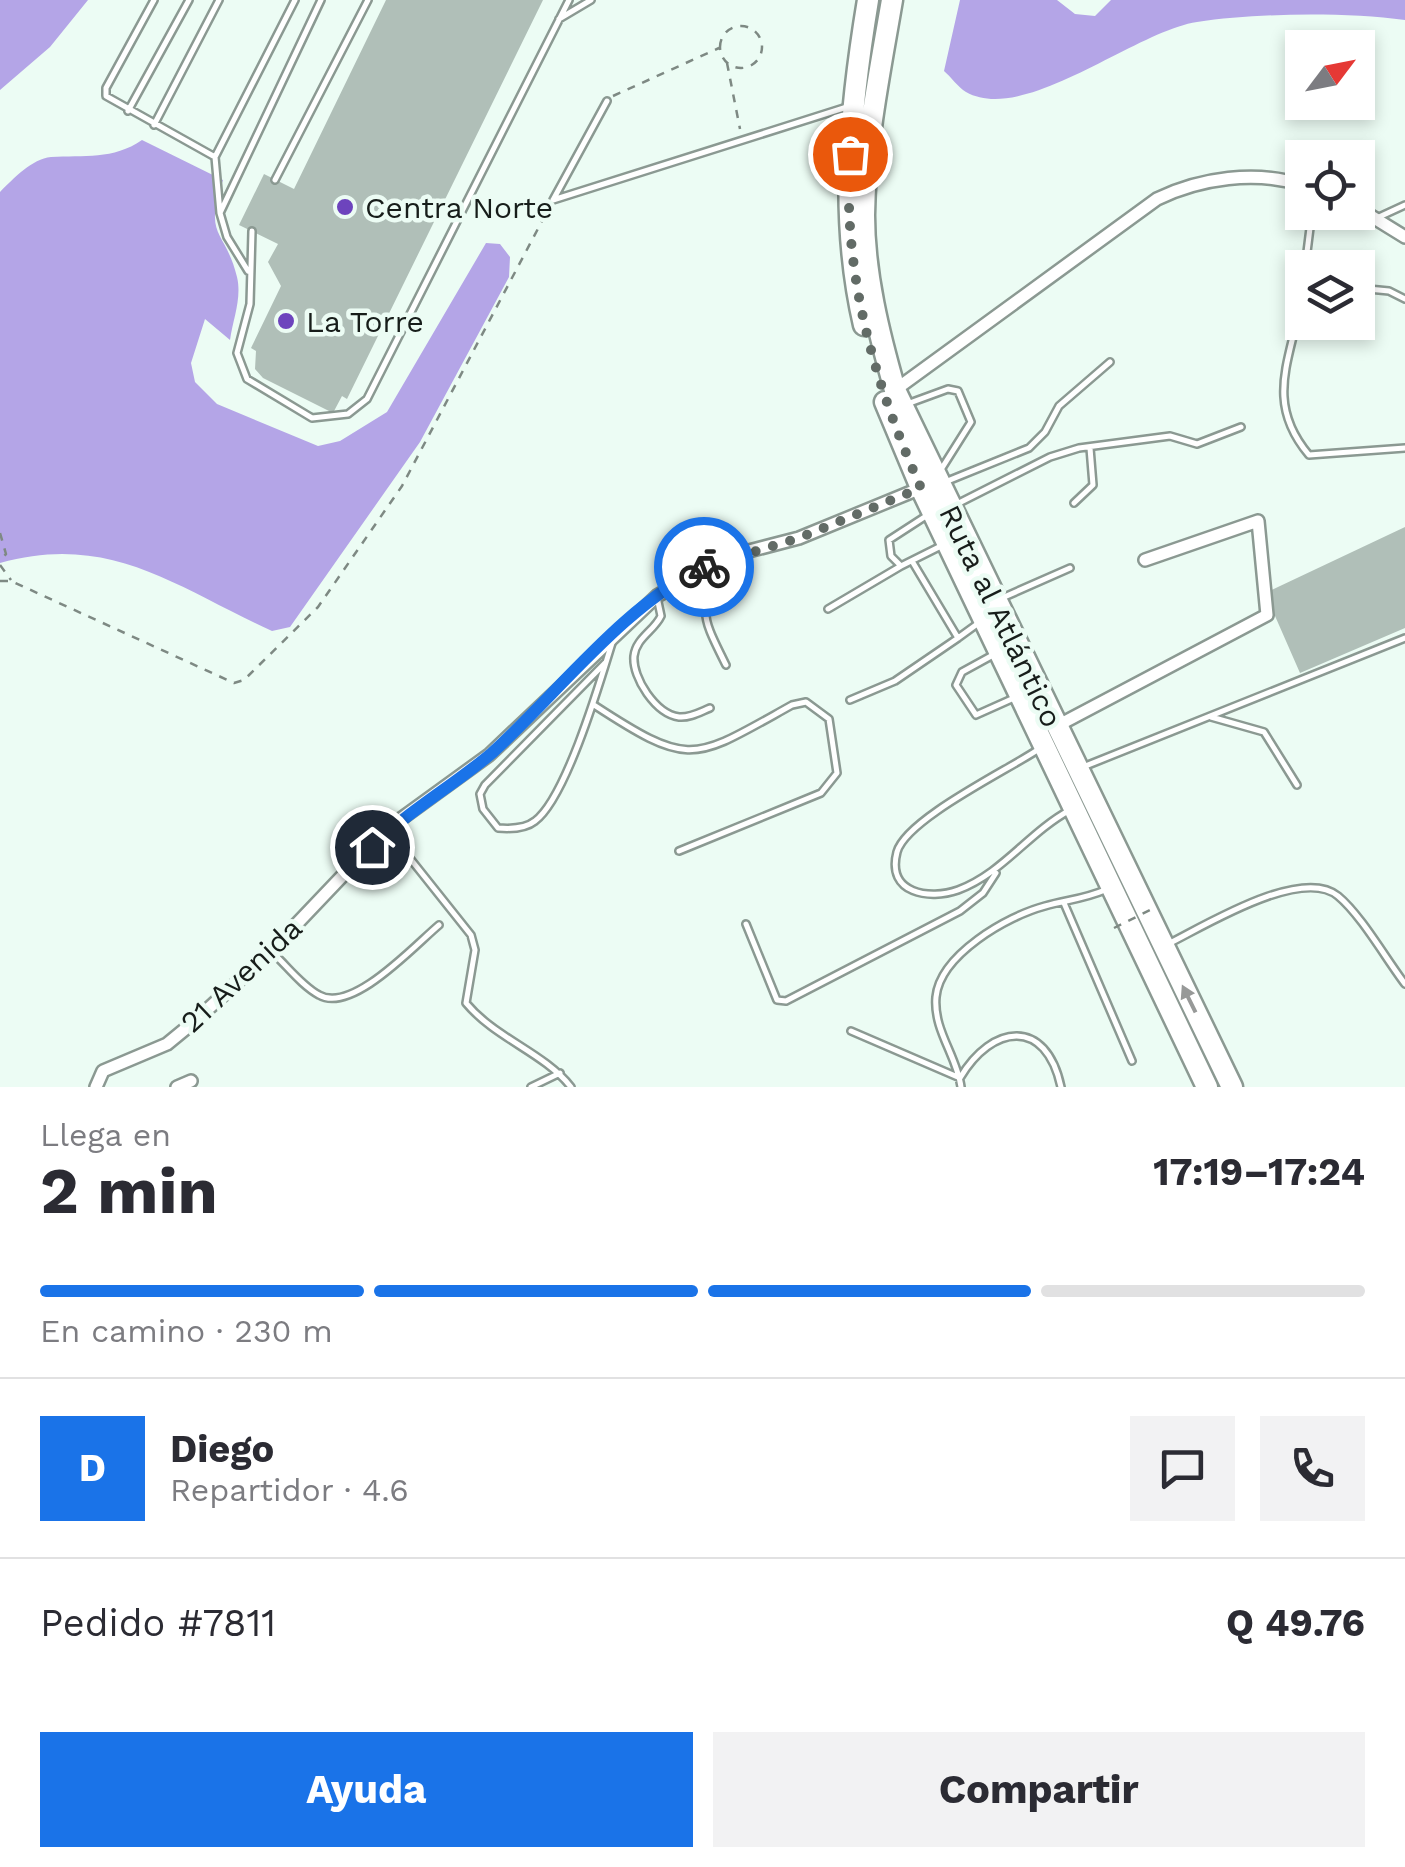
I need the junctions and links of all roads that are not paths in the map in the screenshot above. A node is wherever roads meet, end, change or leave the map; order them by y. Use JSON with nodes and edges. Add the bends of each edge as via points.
{"nodes":[{"id":1,"x":154,"y":0,"type":"edge"},
{"id":2,"x":189,"y":0,"type":"edge"},
{"id":3,"x":219,"y":0,"type":"edge"},
{"id":4,"x":295,"y":0,"type":"edge"},
{"id":5,"x":321,"y":0,"type":"edge"},
{"id":6,"x":368,"y":0,"type":"edge"},
{"id":7,"x":569,"y":0,"type":"edge"},
{"id":8,"x":591,"y":0,"type":"edge"},
{"id":9,"x":868,"y":0,"type":"edge"},
{"id":10,"x":881,"y":0,"type":"edge"},
{"id":11,"x":892,"y":0,"type":"edge"},
{"id":12,"x":556,"y":21,"type":"junction"},
{"id":13,"x":607,"y":101,"type":"road end"},
{"id":14,"x":854,"y":104,"type":"junction"},
{"id":15,"x":128,"y":111,"type":"junction"},
{"id":16,"x":154,"y":125,"type":"junction"},
{"id":17,"x":215,"y":157,"type":"junction"},
{"id":18,"x":275,"y":180,"type":"dead end"},
{"id":19,"x":1285,"y":180,"type":"edge"},
{"id":20,"x":1405,"y":205,"type":"edge"},
{"id":21,"x":220,"y":214,"type":"junction"},
{"id":22,"x":864,"y":215,"type":"junction"},
{"id":23,"x":1376,"y":218,"type":"joint"},
{"id":24,"x":1399,"y":226,"type":"edge"},
{"id":25,"x":252,"y":231,"type":"dead end"},
{"id":26,"x":1405,"y":236,"type":"edge"},
{"id":27,"x":250,"y":274,"type":"junction"},
{"id":28,"x":1375,"y":290,"type":"edge"},
{"id":29,"x":1405,"y":299,"type":"edge"},
{"id":30,"x":1292,"y":340,"type":"edge"},
{"id":31,"x":1110,"y":362,"type":"dead end"},
{"id":32,"x":898,"y":398,"type":"junction"},
{"id":33,"x":1241,"y":427,"type":"dead end"},
{"id":34,"x":1090,"y":448,"type":"junction"},
{"id":35,"x":1405,"y":448,"type":"edge"},
{"id":36,"x":931,"y":484,"type":"junction"},
{"id":37,"x":1074,"y":503,"type":"dead end"},
{"id":38,"x":940,"y":510,"type":"junction"},
{"id":39,"x":948,"y":542,"type":"junction"},
{"id":40,"x":735,"y":555,"type":"junction"},
{"id":41,"x":1145,"y":560,"type":"dead end"},
{"id":42,"x":912,"y":561,"type":"junction"},
{"id":43,"x":901,"y":566,"type":"junction"},
{"id":44,"x":1070,"y":568,"type":"dead end"},
{"id":45,"x":657,"y":596,"type":"junction"},
{"id":46,"x":828,"y":609,"type":"dead end"},
{"id":47,"x":990,"y":610,"type":"junction"},
{"id":48,"x":615,"y":636,"type":"junction"},
{"id":49,"x":958,"y":638,"type":"junction"},
{"id":50,"x":1405,"y":638,"type":"edge"},
{"id":51,"x":1000,"y":651,"type":"junction"},
{"id":52,"x":606,"y":662,"type":"junction"},
{"id":53,"x":726,"y":666,"type":"dead end"},
{"id":54,"x":1022,"y":695,"type":"junction"},
{"id":55,"x":850,"y":700,"type":"dead end"},
{"id":56,"x":594,"y":705,"type":"junction"},
{"id":57,"x":710,"y":708,"type":"dead end"},
{"id":58,"x":1208,"y":716,"type":"junction"},
{"id":59,"x":1050,"y":736,"type":"junction"},
{"id":60,"x":1076,"y":770,"type":"junction"},
{"id":61,"x":1297,"y":785,"type":"dead end"},
{"id":62,"x":1075,"y":807,"type":"junction"},
{"id":63,"x":386,"y":829,"type":"junction"},
{"id":64,"x":679,"y":851,"type":"dead end"},
{"id":65,"x":997,"y":870,"type":"junction"},
{"id":66,"x":1113,"y":886,"type":"junction"},
{"id":67,"x":1064,"y":904,"type":"junction"},
{"id":68,"x":746,"y":924,"type":"dead end"},
{"id":69,"x":439,"y":925,"type":"dead end"},
{"id":70,"x":1163,"y":946,"type":"junction"},
{"id":71,"x":271,"y":951,"type":"junction"},
{"id":72,"x":1405,"y":984,"type":"edge"},
{"id":73,"x":851,"y":1032,"type":"dead end"},
{"id":74,"x":1132,"y":1061,"type":"dead end"},
{"id":75,"x":560,"y":1073,"type":"junction"},
{"id":76,"x":960,"y":1078,"type":"junction"},
{"id":77,"x":191,"y":1080,"type":"dead end"},
{"id":78,"x":96,"y":1087,"type":"edge"},
{"id":79,"x":177,"y":1087,"type":"edge"},
{"id":80,"x":531,"y":1087,"type":"edge"},
{"id":81,"x":571,"y":1087,"type":"edge"},
{"id":82,"x":962,"y":1087,"type":"edge"},
{"id":83,"x":1061,"y":1087,"type":"edge"},
{"id":84,"x":1206,"y":1087,"type":"edge"},
{"id":85,"x":1232,"y":1087,"type":"edge"}],
"edges":[{"from":1,"to":15,"type":"lane","via":[[106,88],[112,102]]},
{"from":2,"to":15,"type":"lane"},
{"from":3,"to":16,"type":"lane"},
{"from":4,"to":17,"type":"lane"},
{"from":5,"to":21,"type":"lane"},
{"from":6,"to":18,"type":"lane"},
{"from":7,"to":12,"type":"lane"},
{"from":8,"to":12,"type":"lane"},
{"from":9,"to":14,"type":"highway","name":"Ruta al Atlántico"},
{"from":10,"to":22,"type":"highway","via":[[864,135]]},
{"from":11,"to":22,"type":"highway","name":"Ruta al Atlántico"},
{"from":12,"to":27,"type":"lane","via":[[422,294],[358,408],[336,418],[312,418],[247,379],[237,353]]},
{"from":13,"to":14,"type":"lane","via":[[553,200]]},
{"from":14,"to":36,"type":"highway","name":"Ruta al Atlántico","via":[[850,256],[882,394]]},
{"from":15,"to":16,"type":"lane"},
{"from":16,"to":17,"type":"lane"},
{"from":17,"to":21,"type":"lane"},
{"from":19,"to":32,"type":"street","via":[[1224,179],[1157,199]]},
{"from":20,"to":23,"type":"lane"},
{"from":21,"to":27,"type":"lane"},
{"from":22,"to":32,"type":"highway","name":"Ruta al Atlántico","via":[[876,315]]},
{"from":23,"to":24,"type":"street"},
{"from":24,"to":26,"type":"street"},
{"from":25,"to":27,"type":"lane"},
{"from":28,"to":29,"type":"lane"},
{"from":30,"to":35,"type":"lane","via":[[1281,390],[1309,454]]},
{"from":31,"to":36,"type":"lane","via":[[1059,406],[1028,448]]},
{"from":32,"to":36,"type":"highway","name":"Ruta al Atlántico"},
{"from":32,"to":36,"type":"lane","via":[[948,389],[958,390],[967,403],[972,422]]},
{"from":33,"to":34,"type":"lane","via":[[1196,444],[1170,436]]},
{"from":34,"to":37,"type":"lane","via":[[1093,485]]},
{"from":34,"to":38,"type":"lane","via":[[1050,457]]},
{"from":36,"to":38,"type":"highway","name":"Ruta al Atlántico"},
{"from":36,"to":40,"type":"street","name":"21 Avenida","via":[[799,538]]},
{"from":38,"to":39,"type":"highway","name":"Ruta al Atlántico"},
{"from":38,"to":43,"type":"lane","via":[[889,540]]},
{"from":38,"to":47,"type":"highway","name":"Ruta al Atlántico"},
{"from":39,"to":42,"type":"lane"},
{"from":39,"to":47,"type":"highway","name":"Ruta al Atlántico"},
{"from":40,"to":45,"type":"street","name":"21 Avenida"},
{"from":40,"to":53,"type":"lane","via":[[702,605]]},
{"from":41,"to":59,"type":"street","via":[[1258,521],[1267,615]]},
{"from":42,"to":43,"type":"lane"},
{"from":42,"to":49,"type":"lane"},
{"from":43,"to":46,"type":"lane"},
{"from":44,"to":47,"type":"lane"},
{"from":45,"to":48,"type":"street","name":"21 Avenida"},
{"from":45,"to":57,"type":"lane","via":[[661,616],[638,645],[638,676],[662,710],[676,717]]},
{"from":47,"to":49,"type":"lane"},
{"from":47,"to":51,"type":"highway","name":"Ruta al Atlántico"},
{"from":47,"to":59,"type":"highway","name":"Ruta al Atlántico"},
{"from":48,"to":52,"type":"lane"},
{"from":48,"to":63,"type":"street","name":"21 Avenida","via":[[489,755]]},
{"from":49,"to":55,"type":"lane","via":[[895,681]]},
{"from":50,"to":58,"type":"lane"},
{"from":51,"to":54,"type":"highway","name":"Ruta al Atlántico"},
{"from":51,"to":54,"type":"lane","via":[[962,672],[956,686],[976,715]]},
{"from":52,"to":56,"type":"lane"},
{"from":52,"to":56,"type":"lane","via":[[485,785],[483,809],[498,828],[536,820]]},
{"from":54,"to":59,"type":"highway","name":"Ruta al Atlántico"},
{"from":56,"to":64,"type":"lane","via":[[669,750],[694,753],[792,704],[806,702],[829,719],[837,772],[821,793]]},
{"from":58,"to":60,"type":"lane"},
{"from":58,"to":61,"type":"lane","via":[[1264,732]]},
{"from":59,"to":60,"type":"highway","name":"Ruta al Atlántico"},
{"from":59,"to":62,"type":"highway","name":"Ruta al Atlántico"},
{"from":59,"to":65,"type":"lane","via":[[919,824],[897,853],[896,871],[907,888],[930,898]]},
{"from":60,"to":70,"type":"highway","name":"Ruta al Atlántico"},
{"from":62,"to":65,"type":"lane","via":[[1043,825]]},
{"from":62,"to":66,"type":"highway","name":"Ruta al Atlántico"},
{"from":63,"to":71,"type":"street","name":"21 Avenida"},
{"from":63,"to":75,"type":"lane","via":[[471,935],[475,950],[466,1003],[482,1023]]},
{"from":65,"to":68,"type":"lane","via":[[983,893],[960,911],[786,1001],[777,1000]]},
{"from":66,"to":67,"type":"lane"},
{"from":66,"to":84,"type":"highway","name":"Ruta al Atlántico"},
{"from":67,"to":74,"type":"lane"},
{"from":67,"to":76,"type":"lane","via":[[1042,906],[963,948],[947,964],[936,997],[941,1034]]},
{"from":69,"to":71,"type":"lane","via":[[353,997],[317,995]]},
{"from":70,"to":72,"type":"lane","via":[[1282,890],[1316,886],[1337,895]]},
{"from":85,"to":70,"type":"highway","name":"Ruta al Atlántico","one_way":true},
{"from":71,"to":78,"type":"street","name":"21 Avenida","via":[[167,1044],[103,1070]]},
{"from":73,"to":76,"type":"lane"},
{"from":75,"to":80,"type":"lane"},
{"from":75,"to":81,"type":"lane"},
{"from":76,"to":82,"type":"lane"},
{"from":76,"to":83,"type":"lane","via":[[975,1053],[1002,1038],[1030,1036],[1042,1042]]},
{"from":77,"to":79,"type":"street","name":"21 Avenida"}]}
